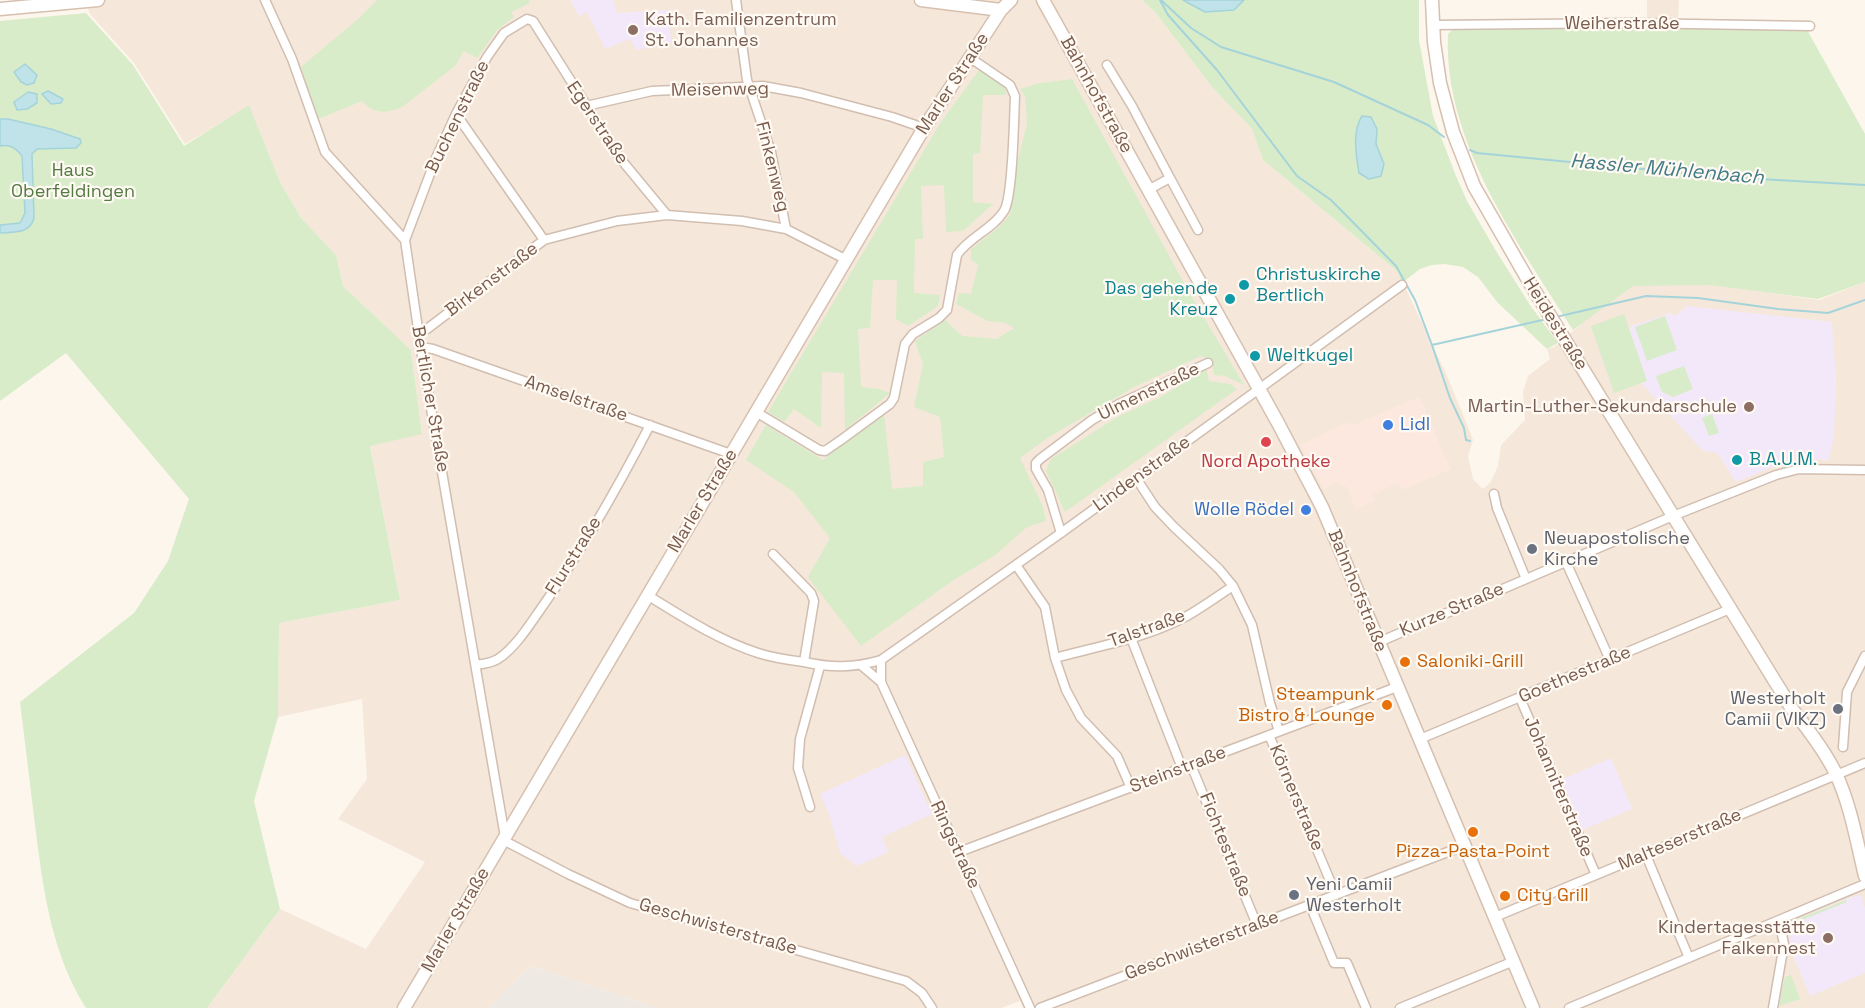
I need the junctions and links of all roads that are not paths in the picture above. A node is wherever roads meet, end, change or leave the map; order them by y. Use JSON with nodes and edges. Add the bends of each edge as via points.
{"nodes":[{"id":1,"x":98,"y":0,"type":"edge"},
{"id":2,"x":265,"y":0,"type":"edge"},
{"id":3,"x":736,"y":0,"type":"edge"},
{"id":4,"x":921,"y":0,"type":"edge"},
{"id":5,"x":1011,"y":0,"type":"edge"},
{"id":6,"x":1043,"y":0,"type":"edge"},
{"id":7,"x":1432,"y":0,"type":"edge"},
{"id":8,"x":0,"y":9,"type":"edge"},
{"id":9,"x":1001,"y":10,"type":"junction"},
{"id":10,"x":535,"y":25,"type":"joint"},
{"id":11,"x":1433,"y":25,"type":"junction"},
{"id":12,"x":1810,"y":26,"type":"dead end"},
{"id":13,"x":969,"y":57,"type":"junction"},
{"id":14,"x":1107,"y":65,"type":"dead end"},
{"id":15,"x":750,"y":87,"type":"junction"},
{"id":16,"x":585,"y":106,"type":"junction"},
{"id":17,"x":456,"y":114,"type":"junction"},
{"id":18,"x":924,"y":128,"type":"junction"},
{"id":19,"x":1170,"y":178,"type":"junction"},
{"id":20,"x":1148,"y":190,"type":"junction"},
{"id":21,"x":667,"y":215,"type":"junction"},
{"id":22,"x":786,"y":229,"type":"junction"},
{"id":23,"x":1198,"y":230,"type":"dead end"},
{"id":24,"x":405,"y":240,"type":"junction"},
{"id":25,"x":544,"y":240,"type":"junction"},
{"id":26,"x":845,"y":259,"type":"junction"},
{"id":27,"x":1402,"y":285,"type":"dead end"},
{"id":28,"x":418,"y":330,"type":"junction"},
{"id":29,"x":421,"y":347,"type":"junction"},
{"id":30,"x":1208,"y":363,"type":"dead end"},
{"id":31,"x":1259,"y":390,"type":"junction"},
{"id":32,"x":756,"y":412,"type":"junction"},
{"id":33,"x":650,"y":425,"type":"junction"},
{"id":34,"x":731,"y":454,"type":"junction"},
{"id":35,"x":1865,"y":470,"type":"edge"},
{"id":36,"x":1136,"y":478,"type":"junction"},
{"id":37,"x":1494,"y":494,"type":"dead end"},
{"id":38,"x":1673,"y":516,"type":"junction"},
{"id":39,"x":1061,"y":533,"type":"junction"},
{"id":40,"x":773,"y":554,"type":"dead end"},
{"id":41,"x":1566,"y":562,"type":"junction"},
{"id":42,"x":1017,"y":565,"type":"junction"},
{"id":43,"x":1526,"y":579,"type":"junction"},
{"id":44,"x":1233,"y":586,"type":"junction"},
{"id":45,"x":647,"y":595,"type":"junction"},
{"id":46,"x":1730,"y":609,"type":"junction"},
{"id":47,"x":1131,"y":638,"type":"junction"},
{"id":48,"x":1379,"y":642,"type":"junction"},
{"id":49,"x":1865,"y":656,"type":"edge"},
{"id":50,"x":1055,"y":658,"type":"junction"},
{"id":51,"x":881,"y":660,"type":"junction"},
{"id":52,"x":1610,"y":660,"type":"junction"},
{"id":53,"x":804,"y":663,"type":"junction"},
{"id":54,"x":476,"y":665,"type":"junction"},
{"id":55,"x":820,"y":666,"type":"junction"},
{"id":56,"x":862,"y":666,"type":"junction"},
{"id":57,"x":881,"y":682,"type":"junction"},
{"id":58,"x":1397,"y":687,"type":"junction"},
{"id":59,"x":1520,"y":698,"type":"junction"},
{"id":60,"x":1279,"y":731,"type":"junction"},
{"id":61,"x":1269,"y":735,"type":"junction"},
{"id":62,"x":1420,"y":739,"type":"junction"},
{"id":63,"x":1844,"y":747,"type":"dead end"},
{"id":64,"x":1865,"y":763,"type":"edge"},
{"id":65,"x":1191,"y":765,"type":"junction"},
{"id":66,"x":1182,"y":768,"type":"junction"},
{"id":67,"x":1837,"y":775,"type":"junction"},
{"id":68,"x":1131,"y":788,"type":"junction"},
{"id":69,"x":810,"y":807,"type":"dead end"},
{"id":70,"x":504,"y":839,"type":"junction"},
{"id":71,"x":1466,"y":845,"type":"junction"},
{"id":72,"x":959,"y":852,"type":"junction"},
{"id":73,"x":1646,"y":855,"type":"junction"},
{"id":74,"x":1596,"y":875,"type":"junction"},
{"id":75,"x":1865,"y":876,"type":"edge"},
{"id":76,"x":1865,"y":884,"type":"edge"},
{"id":77,"x":1336,"y":895,"type":"junction"},
{"id":78,"x":1310,"y":905,"type":"junction"},
{"id":79,"x":1495,"y":917,"type":"junction"},
{"id":80,"x":1779,"y":921,"type":"junction"},
{"id":81,"x":1257,"y":925,"type":"junction"},
{"id":82,"x":1689,"y":958,"type":"junction"},
{"id":83,"x":1514,"y":961,"type":"junction"},
{"id":84,"x":404,"y":1008,"type":"edge"},
{"id":85,"x":932,"y":1008,"type":"edge"},
{"id":86,"x":1030,"y":1008,"type":"edge"},
{"id":87,"x":1040,"y":1008,"type":"edge"},
{"id":88,"x":1366,"y":1008,"type":"edge"},
{"id":89,"x":1400,"y":1008,"type":"edge"},
{"id":90,"x":1533,"y":1008,"type":"edge"},
{"id":91,"x":1569,"y":1008,"type":"edge"},
{"id":92,"x":1773,"y":1008,"type":"edge"}],
"edges":[{"from":1,"to":8,"type":"main road"},
{"from":2,"to":24,"type":"street","via":[[292,59],[325,152]]},
{"from":3,"to":15,"type":"street","name":"Finkenweg"},
{"from":4,"to":9,"type":"main road"},
{"from":5,"to":9,"type":"main road","name":"Marler Straße"},
{"from":6,"to":20,"type":"main road","name":"Bahnhofstraße"},
{"from":7,"to":11,"type":"main road","name":"Heidestraße"},
{"from":9,"to":13,"type":"main road","name":"Marler Straße"},
{"from":10,"to":16,"type":"street","name":"Egerstraße"},
{"from":10,"to":17,"type":"street","name":"Buchenstraße","via":[[527,19],[504,33]]},
{"from":11,"to":12,"type":"street","name":"Weiherstraße"},
{"from":11,"to":38,"type":"main road","name":"Heidestraße","via":[[1440,83],[1469,173],[1498,231]]},
{"from":13,"to":18,"type":"main road","name":"Marler Straße"},
{"from":13,"to":32,"type":"street","via":[[1010,85],[1015,96],[1010,174],[1006,209],[957,255],[947,310],[905,344],[897,391],[890,404],[825,451]]},
{"from":14,"to":19,"type":"street","name":"Bahnhofstraße"},
{"from":15,"to":16,"type":"street","name":"Meisenweg","via":[[652,92]]},
{"from":15,"to":18,"type":"street","name":"Meisenweg","via":[[778,88]]},
{"from":15,"to":22,"type":"street","name":"Finkenweg","via":[[771,152]]},
{"from":16,"to":21,"type":"street","name":"Egerstraße","via":[[619,158]]},
{"from":17,"to":24,"type":"street","name":"Buchenstraße"},
{"from":17,"to":25,"type":"street"},
{"from":18,"to":26,"type":"main road","name":"Marler Straße"},
{"from":19,"to":20,"type":"street"},
{"from":19,"to":23,"type":"street","name":"Bahnhofstraße"},
{"from":20,"to":31,"type":"main road","name":"Bahnhofstraße"},
{"from":21,"to":22,"type":"street","name":"Birkenstraße"},
{"from":21,"to":25,"type":"street","name":"Birkenstraße","via":[[617,221]]},
{"from":22,"to":26,"type":"street","name":"Birkenstraße"},
{"from":24,"to":28,"type":"street","name":"Bertlicher Straße"},
{"from":25,"to":28,"type":"street","name":"Birkenstraße","via":[[427,328]]},
{"from":26,"to":32,"type":"main road","name":"Marler Straße"},
{"from":27,"to":31,"type":"street","name":"Lindenstraße"},
{"from":28,"to":29,"type":"street","name":"Bertlicher Straße"},
{"from":29,"to":33,"type":"street","name":"Amselstraße"},
{"from":29,"to":54,"type":"street","name":"Bertlicher Straße"},
{"from":30,"to":39,"type":"street","name":"Ulmenstraße","via":[[1119,404],[1040,459],[1036,469],[1048,490]]},
{"from":31,"to":36,"type":"street","name":"Lindenstraße"},
{"from":31,"to":48,"type":"main road","name":"Bahnhofstraße","via":[[1322,507]]},
{"from":32,"to":34,"type":"main road","name":"Marler Straße"},
{"from":33,"to":34,"type":"street","name":"Amselstraße"},
{"from":33,"to":54,"type":"street","name":"Flurstraße","via":[[617,488],[527,628],[498,658]]},
{"from":34,"to":45,"type":"main road","name":"Marler Straße"},
{"from":35,"to":38,"type":"street","name":"Kurze Straße","via":[[1799,469]]},
{"from":36,"to":39,"type":"street","name":"Lindenstraße"},
{"from":36,"to":44,"type":"street","via":[[1155,507]]},
{"from":37,"to":43,"type":"street","name":"Kurze Straße"},
{"from":38,"to":41,"type":"street","name":"Kurze Straße"},
{"from":38,"to":46,"type":"main road","name":"Heidestraße"},
{"from":39,"to":42,"type":"street","name":"Lindenstraße"},
{"from":40,"to":53,"type":"street","via":[[814,601]]},
{"from":41,"to":43,"type":"street","name":"Kurze Straße"},
{"from":41,"to":52,"type":"street"},
{"from":42,"to":50,"type":"street","via":[[1044,608]]},
{"from":42,"to":51,"type":"street","name":"Lindenstraße"},
{"from":43,"to":48,"type":"street","name":"Kurze Straße"},
{"from":44,"to":47,"type":"street","name":"Talstraße","via":[[1187,616]]},
{"from":44,"to":60,"type":"street","via":[[1252,625]]},
{"from":45,"to":53,"type":"street","name":"Lindenstraße","via":[[729,642],[760,654]]},
{"from":45,"to":70,"type":"main road","name":"Marler Straße"},
{"from":46,"to":52,"type":"street","name":"Goethestraße"},
{"from":46,"to":67,"type":"main road","name":"Heidestraße"},
{"from":47,"to":50,"type":"street","name":"Talstraße"},
{"from":47,"to":66,"type":"street"},
{"from":48,"to":58,"type":"main road","name":"Bahnhofstraße"},
{"from":49,"to":63,"type":"street","via":[[1847,692]]},
{"from":50,"to":68,"type":"street","via":[[1081,718],[1117,756]]},
{"from":51,"to":56,"type":"street","name":"Lindenstraße"},
{"from":51,"to":57,"type":"street","name":"Ringstraße"},
{"from":52,"to":59,"type":"street","name":"Goethestraße"},
{"from":53,"to":55,"type":"street","name":"Lindenstraße"},
{"from":54,"to":70,"type":"street","name":"Bertlicher Straße"},
{"from":55,"to":56,"type":"street","name":"Lindenstraße"},
{"from":55,"to":69,"type":"street","via":[[800,739],[798,768]]},
{"from":56,"to":57,"type":"street","name":"Ringstraße"},
{"from":57,"to":72,"type":"street","name":"Ringstraße"},
{"from":58,"to":60,"type":"street","name":"Steinstraße"},
{"from":58,"to":62,"type":"main road","name":"Bahnhofstraße"},
{"from":59,"to":62,"type":"street","name":"Goethestraße"},
{"from":59,"to":74,"type":"street","name":"Johanniterstraße"},
{"from":60,"to":61,"type":"street","name":"Steinstraße"},
{"from":61,"to":65,"type":"street","name":"Steinstraße"},
{"from":61,"to":77,"type":"street","name":"Körnerstraße"},
{"from":62,"to":71,"type":"main road","name":"Bahnhofstraße"},
{"from":64,"to":67,"type":"street","name":"Malteserstraße"},
{"from":65,"to":66,"type":"street","name":"Steinstraße"},
{"from":65,"to":81,"type":"street","name":"Fichtestraße"},
{"from":66,"to":68,"type":"street","name":"Steinstraße"},
{"from":67,"to":73,"type":"street","name":"Malteserstraße"},
{"from":67,"to":75,"type":"main road","name":"Heidestraße"},
{"from":68,"to":72,"type":"street","name":"Steinstraße"},
{"from":70,"to":84,"type":"main road","name":"Marler Straße"},
{"from":70,"to":85,"type":"street","name":"Geschwisterstraße","via":[[630,903],[906,981],[922,993]]},
{"from":71,"to":77,"type":"street","name":"Geschwisterstraße"},
{"from":71,"to":79,"type":"main road","name":"Bahnhofstraße"},
{"from":72,"to":86,"type":"street","name":"Ringstraße"},
{"from":73,"to":74,"type":"street","name":"Malteserstraße"},
{"from":73,"to":82,"type":"street"},
{"from":74,"to":79,"type":"street","name":"Malteserstraße"},
{"from":76,"to":80,"type":"street"},
{"from":77,"to":78,"type":"street","name":"Geschwisterstraße"},
{"from":78,"to":81,"type":"street","name":"Geschwisterstraße"},
{"from":78,"to":88,"type":"street","via":[[1334,963],[1347,963]]},
{"from":79,"to":83,"type":"main road","name":"Bahnhofstraße"},
{"from":80,"to":82,"type":"street"},
{"from":80,"to":92,"type":"street","via":[[1784,944]]},
{"from":81,"to":87,"type":"street","name":"Geschwisterstraße"},
{"from":82,"to":91,"type":"street"},
{"from":83,"to":89,"type":"street"},
{"from":83,"to":90,"type":"main road","name":"Bahnhofstraße"}]}
